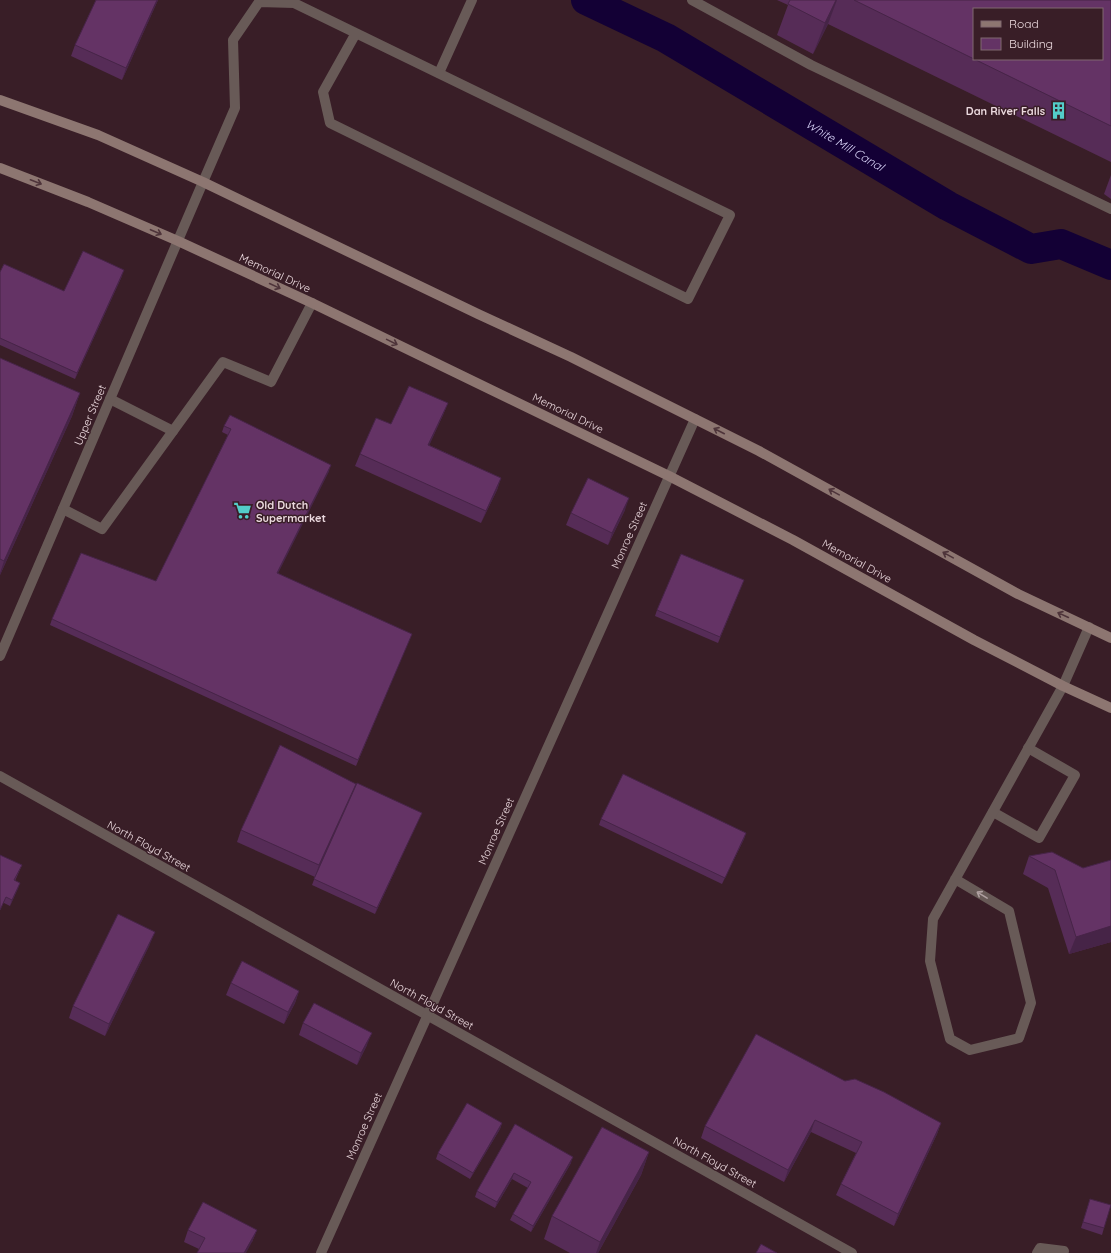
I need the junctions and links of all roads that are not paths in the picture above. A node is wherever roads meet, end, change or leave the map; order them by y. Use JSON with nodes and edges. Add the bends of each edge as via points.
{"nodes":[{"id":1,"x":472,"y":0,"type":"edge"},
{"id":2,"x":692,"y":0,"type":"edge"},
{"id":3,"x":356,"y":33,"type":"junction"},
{"id":4,"x":439,"y":73,"type":"junction"},
{"id":5,"x":0,"y":100,"type":"edge"},
{"id":6,"x":0,"y":168,"type":"edge"},
{"id":7,"x":203,"y":182,"type":"junction"},
{"id":8,"x":1111,"y":209,"type":"edge"},
{"id":9,"x":178,"y":241,"type":"junction"},
{"id":10,"x":312,"y":303,"type":"junction"},
{"id":11,"x":110,"y":399,"type":"junction"},
{"id":12,"x":695,"y":418,"type":"junction"},
{"id":13,"x":173,"y":430,"type":"junction"},
{"id":14,"x":669,"y":476,"type":"junction"},
{"id":15,"x":63,"y":510,"type":"junction"},
{"id":16,"x":1089,"y":627,"type":"junction"},
{"id":17,"x":1111,"y":638,"type":"edge"},
{"id":18,"x":0,"y":656,"type":"edge"},
{"id":19,"x":1063,"y":686,"type":"junction"},
{"id":20,"x":1111,"y":708,"type":"edge"},
{"id":21,"x":1028,"y":748,"type":"junction"},
{"id":22,"x":0,"y":776,"type":"edge"},
{"id":23,"x":993,"y":812,"type":"junction"},
{"id":24,"x":955,"y":879,"type":"junction"},
{"id":25,"x":426,"y":1015,"type":"junction"},
{"id":26,"x":1064,"y":1251,"type":"dead end"},
{"id":27,"x":321,"y":1253,"type":"edge"},
{"id":28,"x":852,"y":1253,"type":"edge"},
{"id":29,"x":1037,"y":1253,"type":"edge"}],
"edges":[{"from":1,"to":4,"type":"street"},
{"from":2,"to":8,"type":"street","via":[[811,65]]},
{"from":3,"to":4,"type":"street"},
{"from":3,"to":4,"type":"street","via":[[323,92],[330,123],[688,299],[730,215]]},
{"from":3,"to":7,"type":"street","name":"Upper Street","via":[[294,3],[259,2],[233,40],[235,108]]},
{"from":5,"to":7,"type":"main road","via":[[98,135]]},
{"from":6,"to":9,"type":"main road","name":"Memorial Drive","one_way":true},
{"from":7,"to":9,"type":"street","name":"Upper Street"},
{"from":7,"to":12,"type":"main road"},
{"from":9,"to":10,"type":"main road","name":"Memorial Drive","one_way":true},
{"from":9,"to":11,"type":"street","name":"Upper Street"},
{"from":10,"to":13,"type":"street","via":[[271,382],[223,362]]},
{"from":10,"to":14,"type":"main road","name":"Memorial Drive","one_way":true},
{"from":11,"to":13,"type":"street"},
{"from":11,"to":15,"type":"street","name":"Upper Street"},
{"from":12,"to":14,"type":"street","name":"Monroe Street"},
{"from":16,"to":12,"type":"main road","one_way":true,"via":[[1018,594]]},
{"from":13,"to":15,"type":"street","via":[[102,529]]},
{"from":14,"to":19,"type":"main road","name":"Memorial Drive"},
{"from":14,"to":25,"type":"street","name":"Monroe Street"},
{"from":15,"to":18,"type":"street","name":"Upper Street"},
{"from":16,"to":17,"type":"main road"},
{"from":16,"to":19,"type":"street"},
{"from":19,"to":20,"type":"main road","name":"Memorial Drive"},
{"from":19,"to":21,"type":"street"},
{"from":21,"to":23,"type":"street"},
{"from":21,"to":23,"type":"street","via":[[1076,775],[1039,838]]},
{"from":22,"to":25,"type":"street","name":"North Floyd Street"},
{"from":23,"to":24,"type":"street"},
{"from":24,"to":24,"type":"street","one_way":true,"via":[[933,919],[930,961],[950,1039],[970,1050],[1019,1038],[1031,1003],[1009,911]]},
{"from":25,"to":27,"type":"street","name":"Monroe Street"},
{"from":25,"to":28,"type":"street","name":"North Floyd Street"},
{"from":26,"to":29,"type":"street","via":[[1040,1248]]}]}
